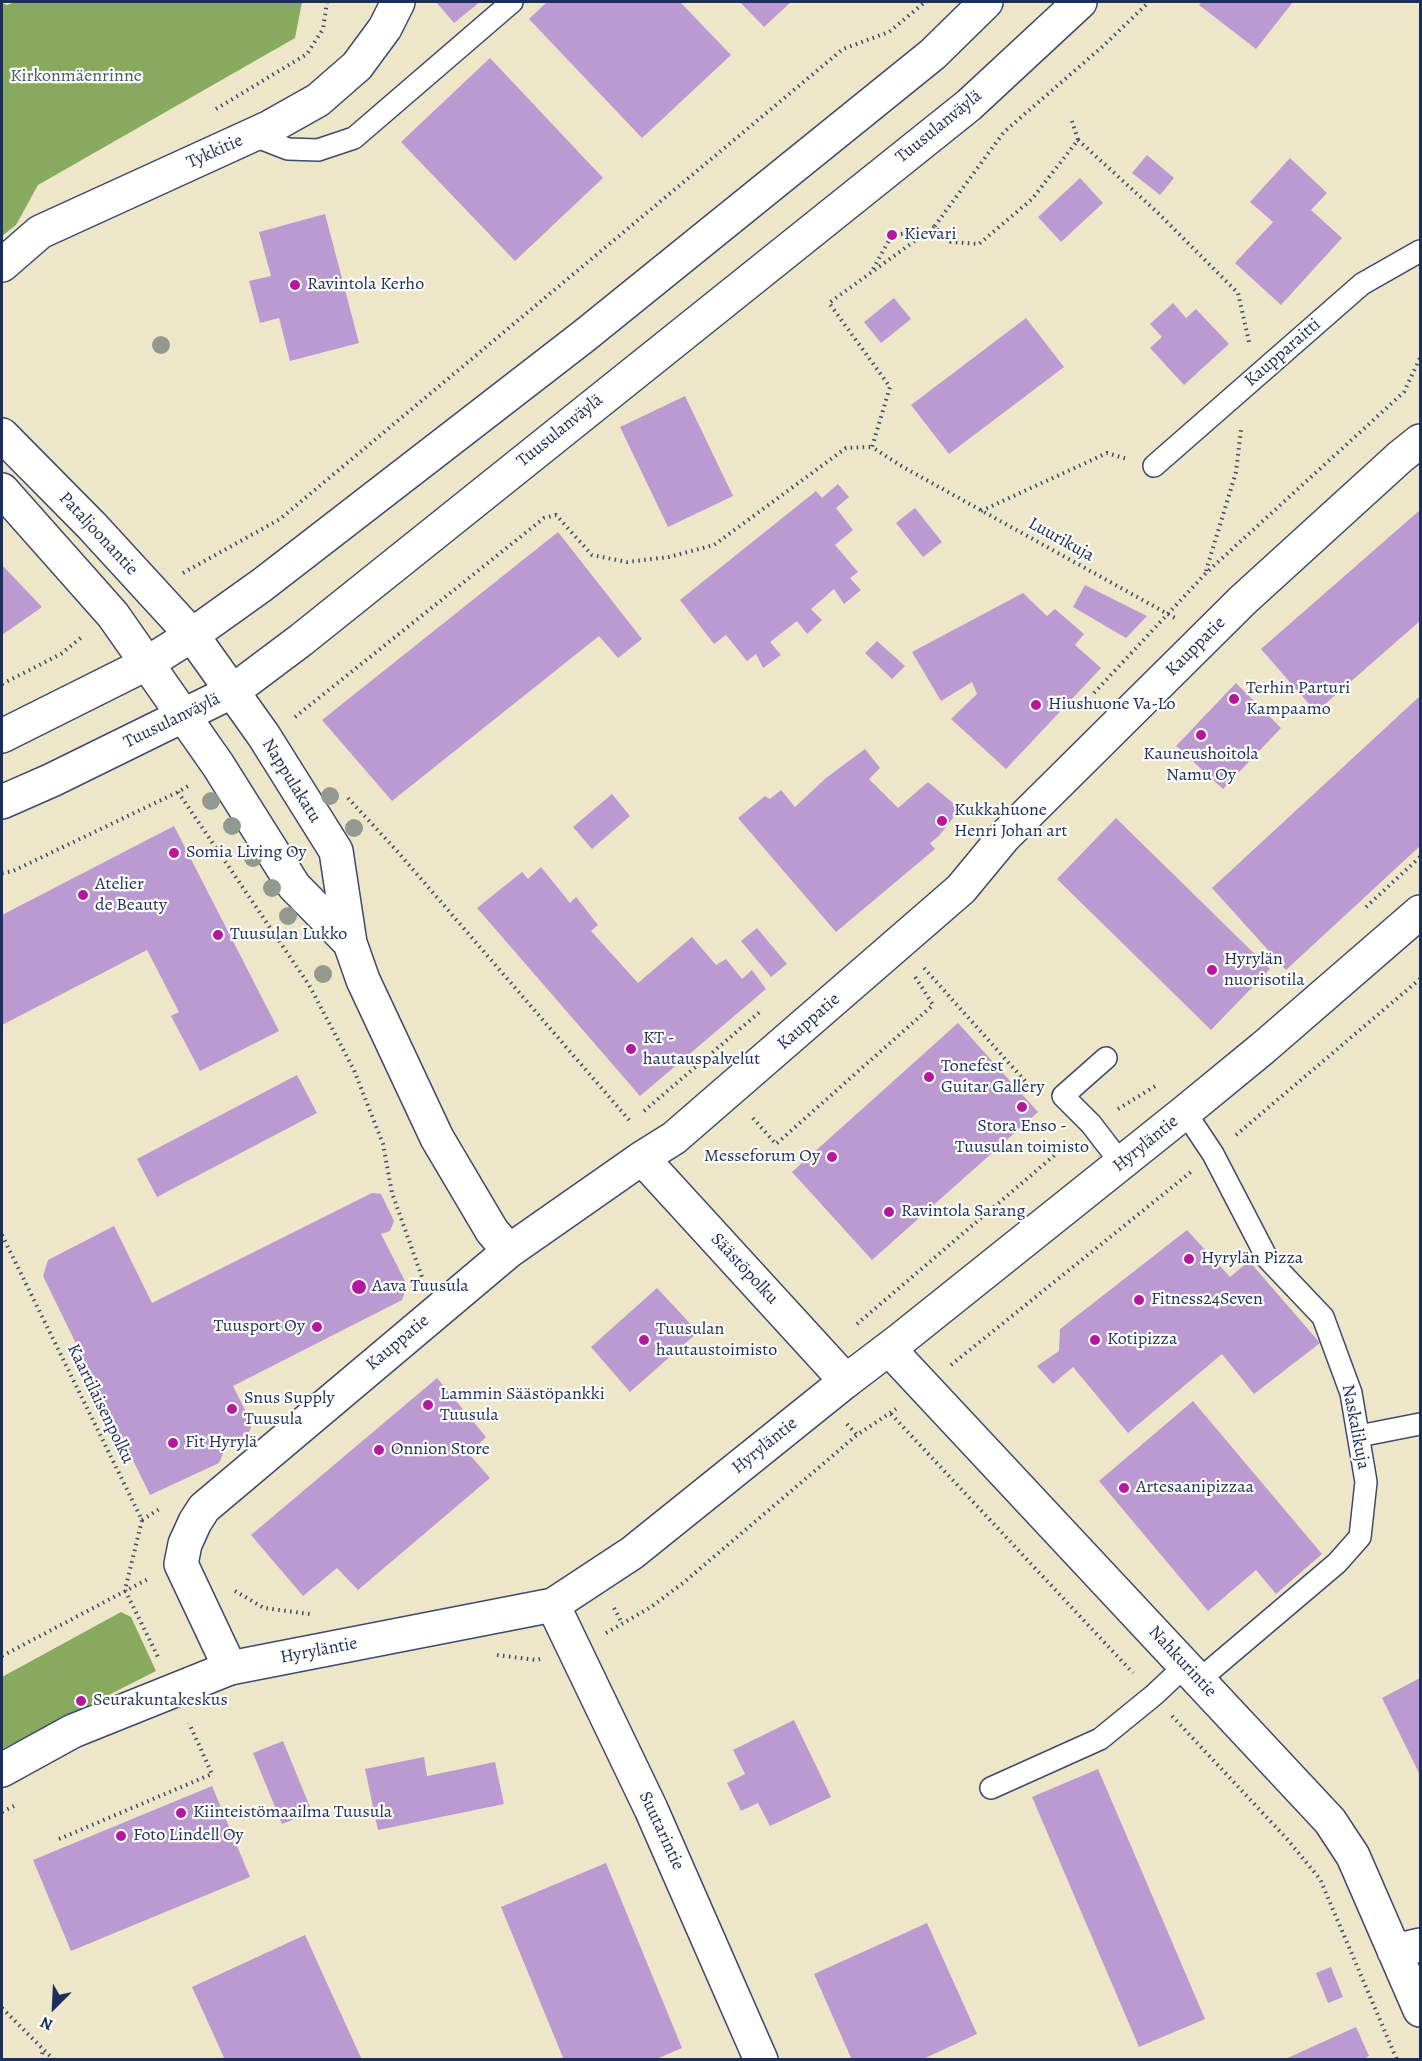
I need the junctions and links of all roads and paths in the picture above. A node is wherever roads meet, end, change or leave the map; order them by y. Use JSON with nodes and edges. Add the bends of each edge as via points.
{"nodes":[{"id":1,"x":398,"y":2,"type":"edge"},
{"id":2,"x":512,"y":2,"type":"edge"},
{"id":3,"x":926,"y":2,"type":"edge"},
{"id":4,"x":986,"y":2,"type":"edge"},
{"id":5,"x":1080,"y":2,"type":"edge"},
{"id":6,"x":1149,"y":2,"type":"edge"},
{"id":7,"x":1072,"y":121,"type":"dead end"},
{"id":8,"x":252,"y":135,"type":"junction"},
{"id":9,"x":1078,"y":140,"type":"junction"},
{"id":10,"x":934,"y":227,"type":"junction"},
{"id":11,"x":927,"y":231,"type":"junction"},
{"id":12,"x":1420,"y":251,"type":"edge"},
{"id":13,"x":2,"y":265,"type":"edge"},
{"id":14,"x":871,"y":272,"type":"junction"},
{"id":15,"x":1420,"y":358,"type":"edge"},
{"id":16,"x":1247,"y":385,"type":"junction"},
{"id":17,"x":2,"y":435,"type":"edge"},
{"id":18,"x":1420,"y":441,"type":"edge"},
{"id":19,"x":872,"y":447,"type":"junction"},
{"id":20,"x":1154,"y":466,"type":"joint"},
{"id":21,"x":2,"y":490,"type":"edge"},
{"id":22,"x":981,"y":511,"type":"junction"},
{"id":23,"x":1206,"y":573,"type":"junction"},
{"id":24,"x":150,"y":591,"type":"junction"},
{"id":25,"x":1167,"y":613,"type":"junction"},
{"id":26,"x":86,"y":634,"type":"dead end"},
{"id":27,"x":192,"y":635,"type":"junction"},
{"id":28,"x":1206,"y":639,"type":"junction"},
{"id":29,"x":146,"y":664,"type":"junction"},
{"id":30,"x":2,"y":684,"type":"edge"},
{"id":31,"x":233,"y":691,"type":"junction"},
{"id":32,"x":1089,"y":699,"type":"dead end"},
{"id":33,"x":184,"y":715,"type":"junction"},
{"id":34,"x":2,"y":736,"type":"edge"},
{"id":35,"x":264,"y":736,"type":"junction"},
{"id":36,"x":218,"y":765,"type":"junction"},
{"id":37,"x":178,"y":792,"type":"junction"},
{"id":38,"x":343,"y":793,"type":"dead end"},
{"id":39,"x":2,"y":802,"type":"edge"},
{"id":40,"x":2,"y":873,"type":"edge"},
{"id":41,"x":1420,"y":912,"type":"edge"},
{"id":42,"x":350,"y":943,"type":"junction"},
{"id":43,"x":896,"y":947,"type":"junction"},
{"id":44,"x":933,"y":979,"type":"dead end"},
{"id":45,"x":764,"y":1009,"type":"dead end"},
{"id":46,"x":1106,"y":1058,"type":"dead end"},
{"id":47,"x":1160,"y":1083,"type":"dead end"},
{"id":48,"x":729,"y":1091,"type":"junction"},
{"id":49,"x":1036,"y":1094,"type":"dead end"},
{"id":50,"x":1185,"y":1112,"type":"junction"},
{"id":51,"x":1091,"y":1125,"type":"junction"},
{"id":52,"x":642,"y":1158,"type":"junction"},
{"id":53,"x":1121,"y":1163,"type":"junction"},
{"id":54,"x":2,"y":1235,"type":"edge"},
{"id":55,"x":509,"y":1251,"type":"junction"},
{"id":56,"x":422,"y":1278,"type":"dead end"},
{"id":57,"x":889,"y":1349,"type":"junction"},
{"id":58,"x":824,"y":1356,"type":"junction"},
{"id":59,"x":846,"y":1381,"type":"junction"},
{"id":60,"x":1420,"y":1424,"type":"edge"},
{"id":61,"x":1359,"y":1436,"type":"junction"},
{"id":62,"x":181,"y":1564,"type":"junction"},
{"id":63,"x":226,"y":1585,"type":"dead end"},
{"id":64,"x":125,"y":1590,"type":"junction"},
{"id":65,"x":553,"y":1605,"type":"junction"},
{"id":66,"x":313,"y":1614,"type":"dead end"},
{"id":67,"x":2,"y":1656,"type":"edge"},
{"id":68,"x":230,"y":1668,"type":"junction"},
{"id":69,"x":1192,"y":1673,"type":"junction"},
{"id":70,"x":173,"y":1689,"type":"junction"},
{"id":71,"x":2,"y":1770,"type":"edge"},
{"id":72,"x":991,"y":1788,"type":"dead end"},
{"id":73,"x":59,"y":1839,"type":"dead end"},
{"id":74,"x":1407,"y":1948,"type":"edge"},
{"id":75,"x":2,"y":2008,"type":"edge"},
{"id":76,"x":1420,"y":2010,"type":"edge"},
{"id":77,"x":43,"y":2049,"type":"junction"},
{"id":78,"x":41,"y":2060,"type":"edge"},
{"id":79,"x":54,"y":2060,"type":"edge"},
{"id":80,"x":761,"y":2060,"type":"edge"}],
"edges":[{"from":1,"to":8,"type":"street","name":"Tykkitie","via":[[385,28],[357,66],[318,100]]},
{"from":2,"to":8,"type":"lane","via":[[354,138],[308,150],[288,149]]},
{"from":3,"to":24,"type":"path","via":[[889,32],[843,49],[280,519]]},
{"from":4,"to":27,"type":"street","via":[[933,54],[584,336]]},
{"from":5,"to":31,"type":"street","name":"Tuusulanväylä","via":[[969,105]]},
{"from":6,"to":10,"type":"path","via":[[1004,132]]},
{"from":7,"to":9,"type":"path"},
{"from":8,"to":13,"type":"street","name":"Tykkitie","via":[[40,232]]},
{"from":9,"to":10,"type":"path","via":[[1032,200],[979,244],[951,242]]},
{"from":9,"to":16,"type":"path","via":[[1238,293],[1250,344]]},
{"from":10,"to":11,"type":"path"},
{"from":11,"to":14,"type":"path"},
{"from":11,"to":14,"type":"path","via":[[892,235]]},
{"from":12,"to":16,"type":"lane","name":"Kaupparaitti","via":[[1362,284]]},
{"from":14,"to":19,"type":"path","via":[[829,303],[890,387]]},
{"from":15,"to":23,"type":"path","via":[[1404,392]]},
{"from":16,"to":20,"type":"lane","name":"Kaupparaitti"},
{"from":16,"to":23,"type":"path","via":[[1236,472]]},
{"from":17,"to":24,"type":"street","name":"Pataljoonantie"},
{"from":18,"to":28,"type":"street","name":"Kauppatie","via":[[1243,600]]},
{"from":19,"to":22,"type":"path","name":"Luurikuja"},
{"from":19,"to":35,"type":"path","via":[[846,448],[714,545],[669,557],[627,562],[592,555],[556,515],[544,518],[294,719]]},
{"from":20,"to":22,"type":"path","via":[[1107,453]]},
{"from":21,"to":29,"type":"street","via":[[112,615]]},
{"from":22,"to":25,"type":"path","name":"Luurikuja"},
{"from":23,"to":25,"type":"path"},
{"from":24,"to":27,"type":"street","name":"Pataljoonantie"},
{"from":25,"to":28,"type":"path","name":"Luurikuja"},
{"from":25,"to":32,"type":"path"},
{"from":26,"to":30,"type":"path","via":[[61,654]]},
{"from":27,"to":29,"type":"street"},
{"from":27,"to":31,"type":"street","name":"Nappulakatu"},
{"from":28,"to":43,"type":"street","name":"Kauppatie","via":[[1004,837],[961,889]]},
{"from":29,"to":33,"type":"street","name":"Nappulakatu"},
{"from":29,"to":34,"type":"street"},
{"from":31,"to":33,"type":"street","name":"Tuusulanväylä"},
{"from":31,"to":35,"type":"street","name":"Nappulakatu"},
{"from":33,"to":36,"type":"street","name":"Nappulakatu"},
{"from":33,"to":39,"type":"street","name":"Tuusulanväylä"},
{"from":35,"to":42,"type":"street","name":"Nappulakatu","via":[[336,851]]},
{"from":36,"to":37,"type":"path"},
{"from":36,"to":42,"type":"street","name":"Nappulakatu","via":[[294,886]]},
{"from":37,"to":40,"type":"path"},
{"from":37,"to":56,"type":"path","via":[[309,986],[354,1070],[383,1144],[392,1193]]},
{"from":38,"to":45,"type":"path","via":[[397,850],[630,1121]]},
{"from":41,"to":50,"type":"street","name":"Hyryläntie"},
{"from":42,"to":55,"type":"street","name":"Nappulakatu","via":[[363,980],[437,1137],[492,1231]]},
{"from":43,"to":48,"type":"street","name":"Kauppatie"},
{"from":43,"to":48,"type":"path","via":[[933,1005],[776,1144]]},
{"from":44,"to":49,"type":"path"},
{"from":46,"to":51,"type":"lane","via":[[1063,1096]]},
{"from":47,"to":51,"type":"path"},
{"from":48,"to":52,"type":"street","name":"Kauppatie","via":[[674,1138]]},
{"from":50,"to":53,"type":"street","name":"Hyryläntie"},
{"from":50,"to":61,"type":"lane","name":"Naskalikuja","via":[[1213,1154],[1267,1258],[1323,1317],[1352,1393]]},
{"from":51,"to":53,"type":"lane"},
{"from":51,"to":58,"type":"path","via":[[877,1306]]},
{"from":52,"to":55,"type":"street","name":"Kauppatie"},
{"from":52,"to":58,"type":"street","name":"Säästöpolku"},
{"from":53,"to":57,"type":"street","name":"Hyryläntie"},
{"from":54,"to":64,"type":"path","name":"Kaartilaisenpolku","via":[[142,1520]]},
{"from":55,"to":62,"type":"street","name":"Kauppatie","via":[[204,1508],[185,1544]]},
{"from":57,"to":59,"type":"street","name":"Hyryläntie"},
{"from":57,"to":69,"type":"street","name":"Nahkurintie"},
{"from":58,"to":59,"type":"street","name":"Säästöpolku"},
{"from":59,"to":65,"type":"street","name":"Hyryläntie","via":[[632,1553]]},
{"from":60,"to":61,"type":"lane"},
{"from":61,"to":69,"type":"lane","name":"Naskalikuja","via":[[1366,1482],[1360,1537],[1337,1563]]},
{"from":62,"to":64,"type":"path"},
{"from":62,"to":68,"type":"street"},
{"from":63,"to":66,"type":"path","via":[[264,1608]]},
{"from":64,"to":67,"type":"path"},
{"from":64,"to":70,"type":"path"},
{"from":65,"to":68,"type":"street","name":"Hyryläntie"},
{"from":65,"to":80,"type":"street","name":"Suutarintie","via":[[651,1809]]},
{"from":68,"to":70,"type":"street","name":"Hyryläntie"},
{"from":69,"to":72,"type":"lane","name":"Naskalikuja","via":[[1154,1695],[1100,1739]]},
{"from":69,"to":74,"type":"street","name":"Nahkurintie","via":[[1330,1821]]},
{"from":70,"to":71,"type":"street","name":"Hyryläntie","via":[[73,1731]]},
{"from":70,"to":73,"type":"path","via":[[212,1774]]},
{"from":74,"to":76,"type":"street","name":"Nahkurintie"},
{"from":75,"to":77,"type":"path"},
{"from":77,"to":78,"type":"path"},
{"from":77,"to":79,"type":"path"}]}
